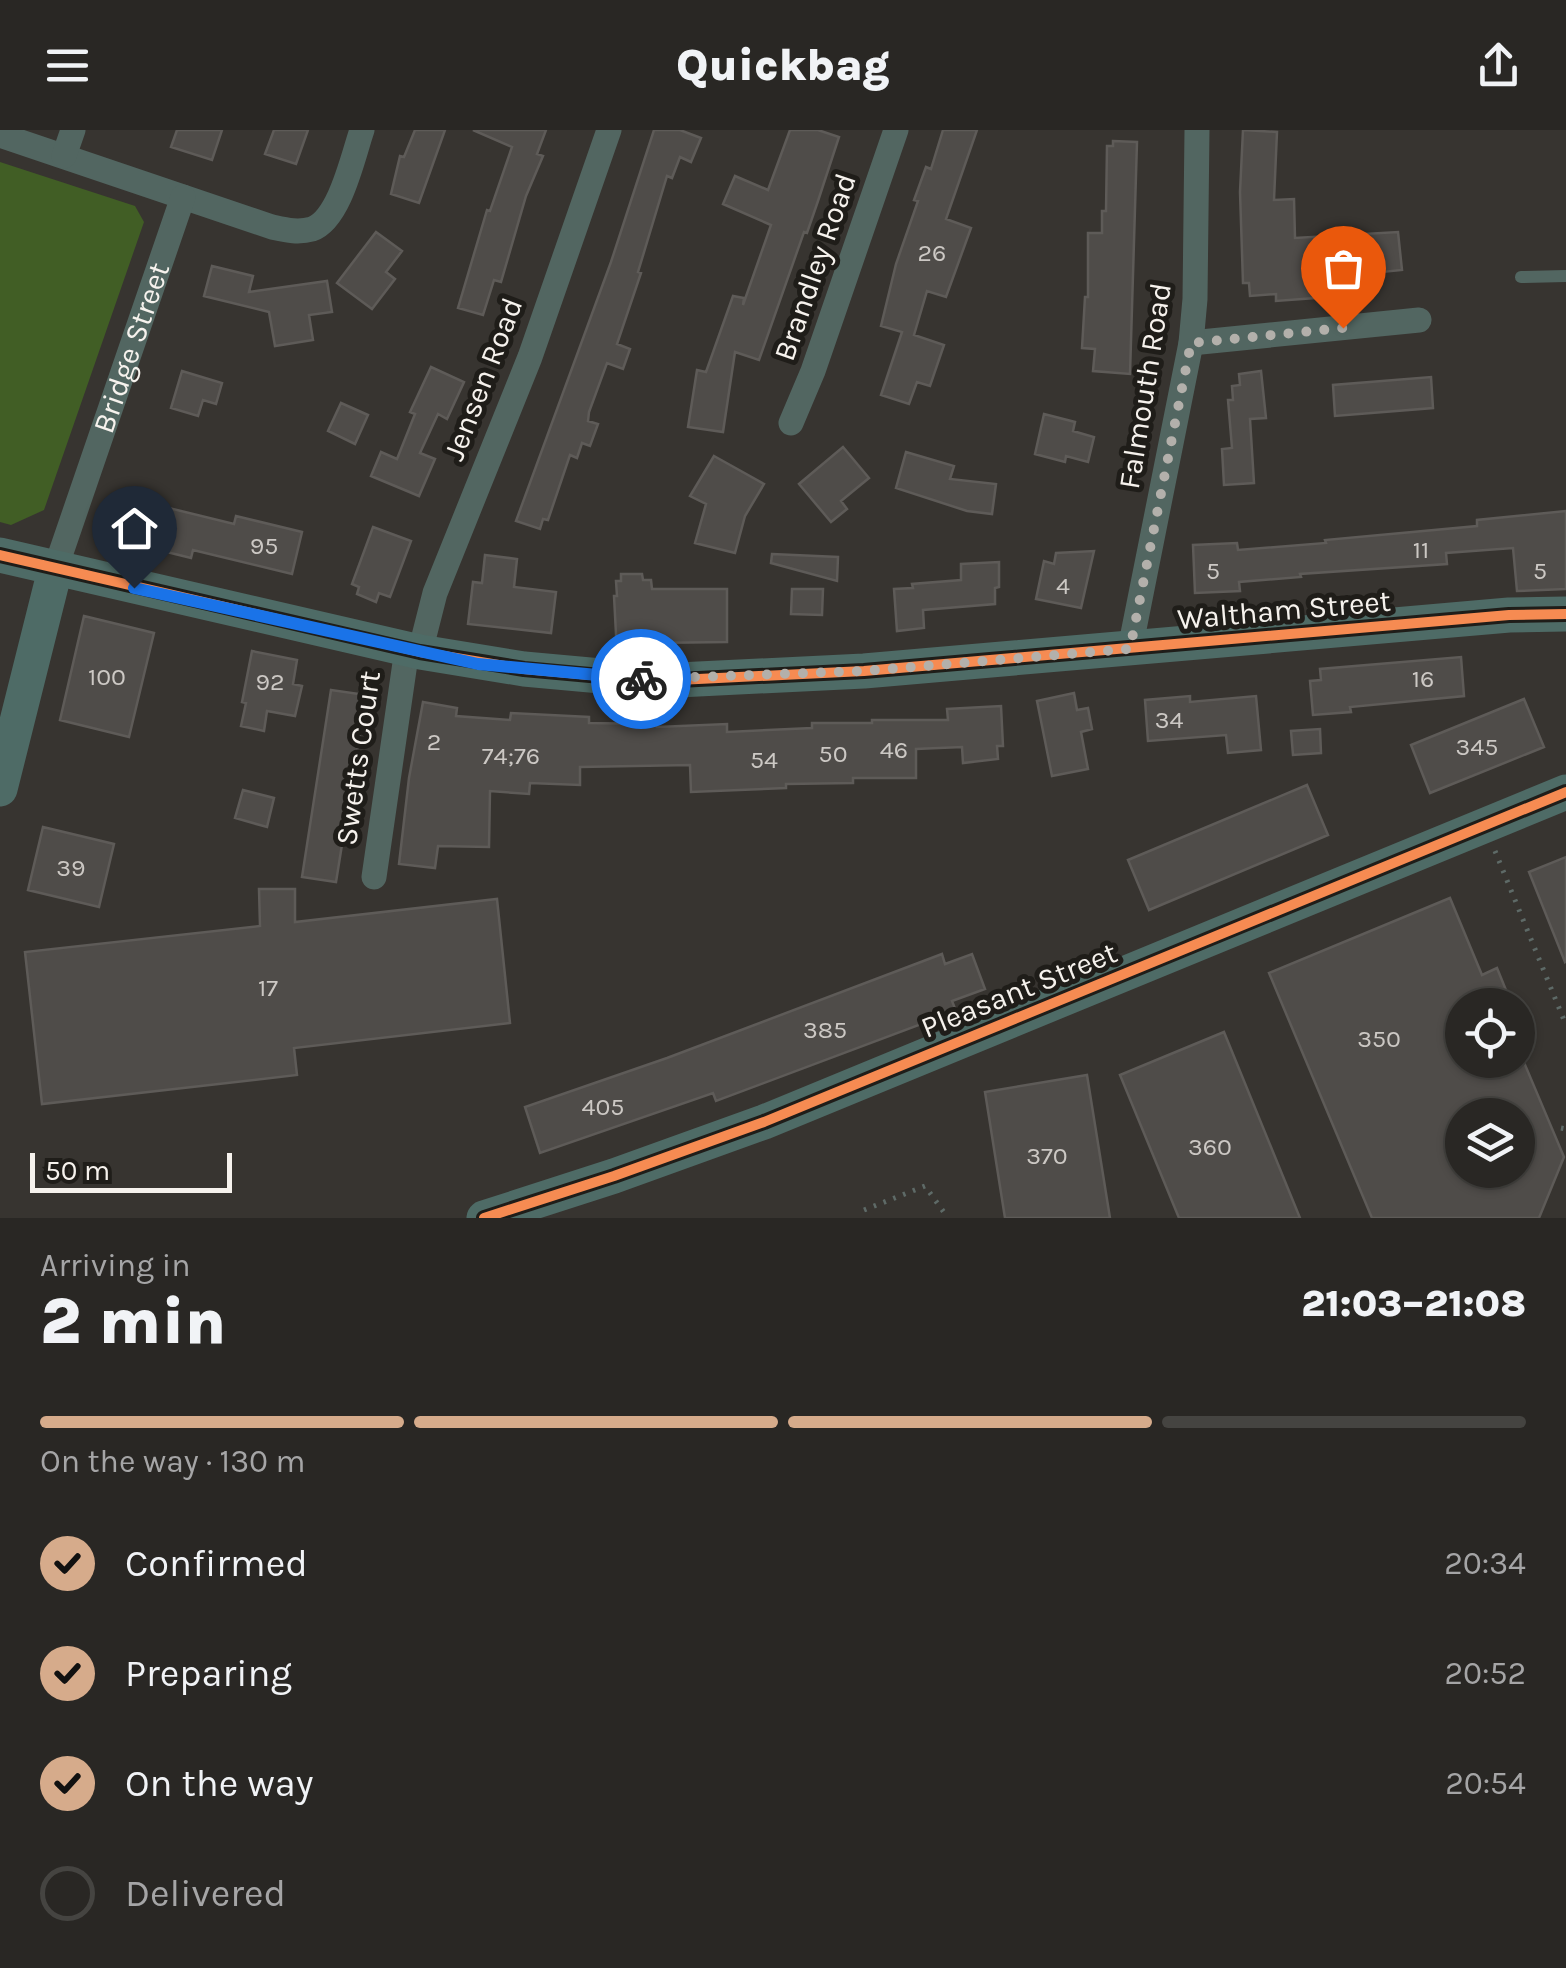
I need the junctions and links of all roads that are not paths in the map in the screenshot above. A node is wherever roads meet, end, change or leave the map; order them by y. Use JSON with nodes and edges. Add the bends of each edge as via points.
{"nodes":[{"id":1,"x":73,"y":130,"type":"edge"},
{"id":2,"x":362,"y":130,"type":"edge"},
{"id":3,"x":608,"y":130,"type":"edge"},
{"id":4,"x":896,"y":130,"type":"edge"},
{"id":5,"x":1197,"y":130,"type":"edge"},
{"id":6,"x":0,"y":135,"type":"edge"},
{"id":7,"x":64,"y":156,"type":"junction"},
{"id":8,"x":183,"y":197,"type":"junction"},
{"id":9,"x":1566,"y":276,"type":"edge"},
{"id":10,"x":1521,"y":278,"type":"dead end"},
{"id":11,"x":1420,"y":320,"type":"dead end"},
{"id":12,"x":1191,"y":343,"type":"junction"},
{"id":13,"x":791,"y":423,"type":"dead end"},
{"id":14,"x":0,"y":556,"type":"edge"},
{"id":15,"x":54,"y":570,"type":"junction"},
{"id":16,"x":1566,"y":614,"type":"edge"},
{"id":17,"x":1130,"y":649,"type":"junction"},
{"id":18,"x":414,"y":651,"type":"junction"},
{"id":19,"x":0,"y":789,"type":"edge"},
{"id":20,"x":1566,"y":792,"type":"edge"},
{"id":21,"x":374,"y":876,"type":"dead end"},
{"id":22,"x":484,"y":1218,"type":"edge"}],
"edges":[{"from":1,"to":7,"type":"street"},
{"from":2,"to":8,"type":"street","via":[[339,196],[316,228],[272,228]]},
{"from":3,"to":18,"type":"street","name":"Jensen Road","via":[[530,357]]},
{"from":4,"to":13,"type":"street","name":"Brandley Road"},
{"from":5,"to":12,"type":"street","name":"Falmouth Road"},
{"from":6,"to":7,"type":"street"},
{"from":7,"to":8,"type":"street"},
{"from":8,"to":15,"type":"street","name":"Bridge Street"},
{"from":9,"to":10,"type":"lane"},
{"from":11,"to":12,"type":"street"},
{"from":12,"to":17,"type":"street","name":"Falmouth Road"},
{"from":14,"to":15,"type":"street","name":"Waltham Street"},
{"from":15,"to":18,"type":"street","name":"Waltham Street"},
{"from":15,"to":19,"type":"street","name":"Bridge Street"},
{"from":16,"to":17,"type":"street","name":"Waltham Street"},
{"from":17,"to":18,"type":"street","name":"Waltham Street","via":[[678,680],[524,670]]},
{"from":18,"to":21,"type":"street","name":"Swetts Court"},
{"from":20,"to":22,"type":"street","name":"Pleasant Street","via":[[764,1122]]}]}
